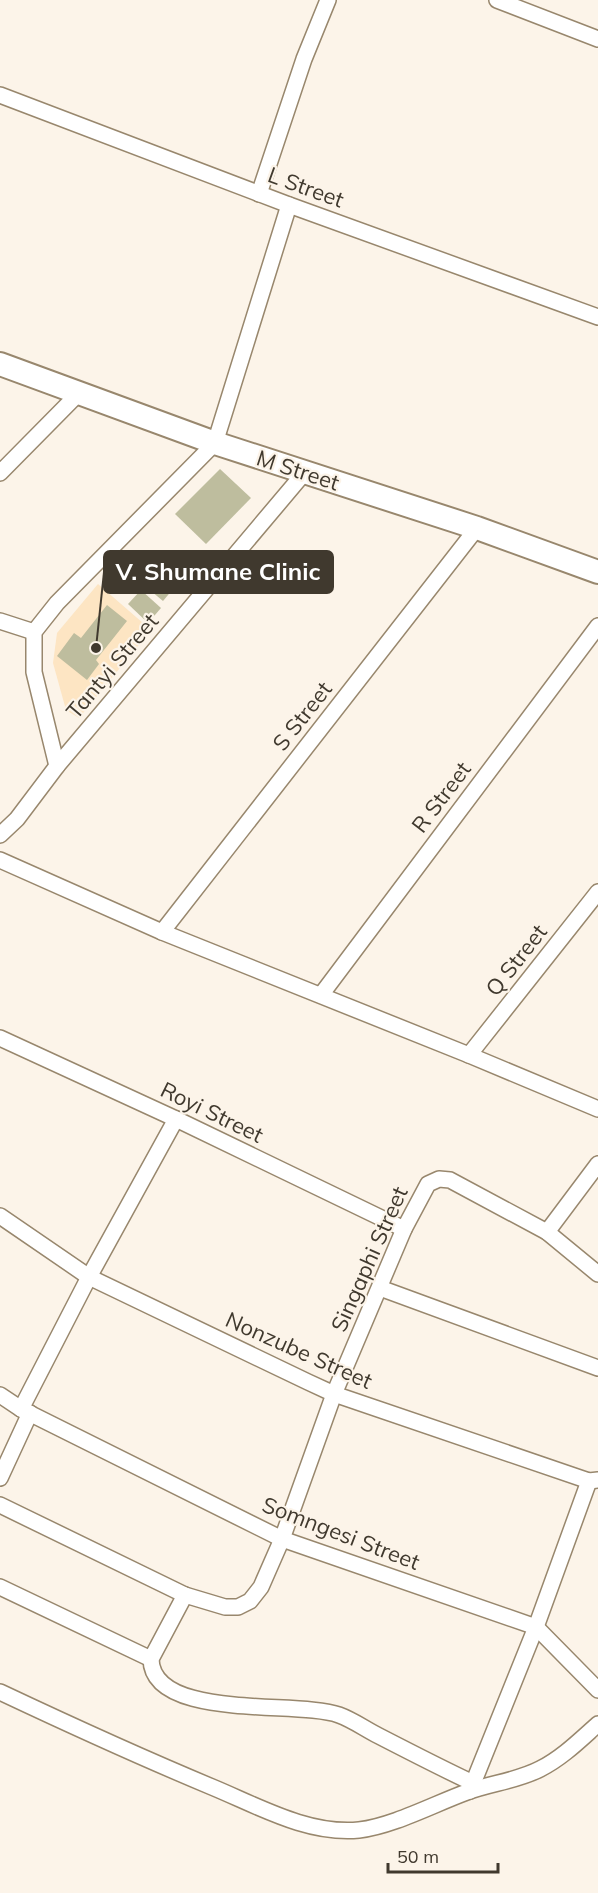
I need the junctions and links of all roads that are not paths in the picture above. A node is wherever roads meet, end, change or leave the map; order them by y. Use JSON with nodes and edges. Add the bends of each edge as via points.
{"nodes":[{"id":1,"x":328,"y":0,"type":"edge"},
{"id":2,"x":497,"y":0,"type":"edge"},
{"id":3,"x":598,"y":39,"type":"edge"},
{"id":4,"x":0,"y":95,"type":"edge"},
{"id":5,"x":259,"y":194,"type":"junction"},
{"id":6,"x":289,"y":205,"type":"junction"},
{"id":7,"x":598,"y":317,"type":"edge"},
{"id":8,"x":0,"y":364,"type":"edge"},
{"id":9,"x":80,"y":392,"type":"junction"},
{"id":10,"x":215,"y":443,"type":"junction"},
{"id":11,"x":306,"y":472,"type":"junction"},
{"id":12,"x":0,"y":473,"type":"edge"},
{"id":13,"x":477,"y":528,"type":"junction"},
{"id":14,"x":598,"y":572,"type":"edge"},
{"id":15,"x":0,"y":621,"type":"edge"},
{"id":16,"x":598,"y":626,"type":"edge"},
{"id":17,"x":34,"y":632,"type":"junction"},
{"id":18,"x":57,"y":766,"type":"junction"},
{"id":19,"x":0,"y":835,"type":"edge"},
{"id":20,"x":0,"y":860,"type":"edge"},
{"id":21,"x":598,"y":892,"type":"edge"},
{"id":22,"x":162,"y":932,"type":"junction"},
{"id":23,"x":321,"y":995,"type":"junction"},
{"id":24,"x":0,"y":1038,"type":"edge"},
{"id":25,"x":469,"y":1054,"type":"junction"},
{"id":26,"x":598,"y":1109,"type":"edge"},
{"id":27,"x":176,"y":1119,"type":"junction"},
{"id":28,"x":598,"y":1164,"type":"edge"},
{"id":29,"x":0,"y":1216,"type":"edge"},
{"id":30,"x":404,"y":1229,"type":"junction"},
{"id":31,"x":547,"y":1232,"type":"junction"},
{"id":32,"x":598,"y":1274,"type":"edge"},
{"id":33,"x":89,"y":1277,"type":"junction"},
{"id":34,"x":380,"y":1288,"type":"junction"},
{"id":35,"x":598,"y":1368,"type":"edge"},
{"id":36,"x":334,"y":1394,"type":"junction"},
{"id":37,"x":0,"y":1395,"type":"edge"},
{"id":38,"x":26,"y":1411,"type":"junction"},
{"id":39,"x":0,"y":1478,"type":"edge"},
{"id":40,"x":594,"y":1481,"type":"edge"},
{"id":41,"x":0,"y":1505,"type":"edge"},
{"id":42,"x":282,"y":1539,"type":"junction"},
{"id":43,"x":0,"y":1587,"type":"edge"},
{"id":44,"x":185,"y":1595,"type":"junction"},
{"id":45,"x":536,"y":1627,"type":"junction"},
{"id":46,"x":151,"y":1659,"type":"junction"},
{"id":47,"x":598,"y":1690,"type":"edge"},
{"id":48,"x":0,"y":1692,"type":"edge"},
{"id":49,"x":598,"y":1724,"type":"edge"},
{"id":50,"x":471,"y":1787,"type":"junction"}],
"edges":[{"from":1,"to":5,"type":"street"},
{"from":2,"to":3,"type":"street"},
{"from":4,"to":5,"type":"street","name":"L Street"},
{"from":5,"to":6,"type":"street","name":"L Street"},
{"from":6,"to":7,"type":"street","name":"L Street"},
{"from":6,"to":10,"type":"street"},
{"from":8,"to":9,"type":"street","name":"M Street"},
{"from":9,"to":10,"type":"street","name":"M Street"},
{"from":9,"to":12,"type":"street"},
{"from":10,"to":11,"type":"street","name":"M Street"},
{"from":10,"to":17,"type":"street","via":[[57,603]]},
{"from":11,"to":13,"type":"street","name":"M Street"},
{"from":11,"to":18,"type":"street","name":"Tantyi Street"},
{"from":13,"to":14,"type":"street","name":"M Street"},
{"from":13,"to":22,"type":"street","name":"S Street"},
{"from":15,"to":17,"type":"street"},
{"from":16,"to":23,"type":"street","name":"R Street"},
{"from":17,"to":18,"type":"street","via":[[34,672]]},
{"from":18,"to":19,"type":"street","name":"Tantyi Street"},
{"from":20,"to":22,"type":"street"},
{"from":21,"to":25,"type":"street","name":"Q Street"},
{"from":22,"to":23,"type":"street"},
{"from":23,"to":25,"type":"street"},
{"from":24,"to":27,"type":"street","name":"Royi Street"},
{"from":25,"to":26,"type":"street"},
{"from":27,"to":30,"type":"street","name":"Royi Street"},
{"from":27,"to":33,"type":"street"},
{"from":28,"to":31,"type":"street"},
{"from":29,"to":33,"type":"street","name":"Nonzube Street"},
{"from":30,"to":31,"type":"street","name":"Singaphi Street","via":[[428,1184],[439,1179],[450,1180]]},
{"from":30,"to":34,"type":"street","name":"Singaphi Street"},
{"from":31,"to":32,"type":"street","name":"Singaphi Street"},
{"from":33,"to":36,"type":"street","name":"Nonzube Street"},
{"from":33,"to":38,"type":"street"},
{"from":34,"to":35,"type":"street"},
{"from":34,"to":36,"type":"street","name":"Singaphi Street"},
{"from":36,"to":40,"type":"street","name":"Nonzube Street"},
{"from":36,"to":42,"type":"street","name":"Singaphi Street"},
{"from":37,"to":38,"type":"street","name":"Somngesi Street"},
{"from":38,"to":39,"type":"street"},
{"from":38,"to":42,"type":"street","name":"Somngesi Street"},
{"from":40,"to":45,"type":"street"},
{"from":41,"to":44,"type":"street","name":"Singaphi Street"},
{"from":42,"to":44,"type":"street","name":"Singaphi Street","via":[[261,1587],[250,1601],[238,1607],[225,1607]]},
{"from":42,"to":45,"type":"street","name":"Somngesi Street"},
{"from":43,"to":46,"type":"street"},
{"from":44,"to":46,"type":"street"},
{"from":45,"to":47,"type":"street"},
{"from":45,"to":50,"type":"street"},
{"from":46,"to":50,"type":"street","via":[[157,1677],[181,1696],[337,1714]]},
{"from":48,"to":50,"type":"street","via":[[127,1752],[286,1818],[332,1830],[377,1826]]},
{"from":49,"to":50,"type":"street","via":[[540,1769],[513,1780]]}]}
